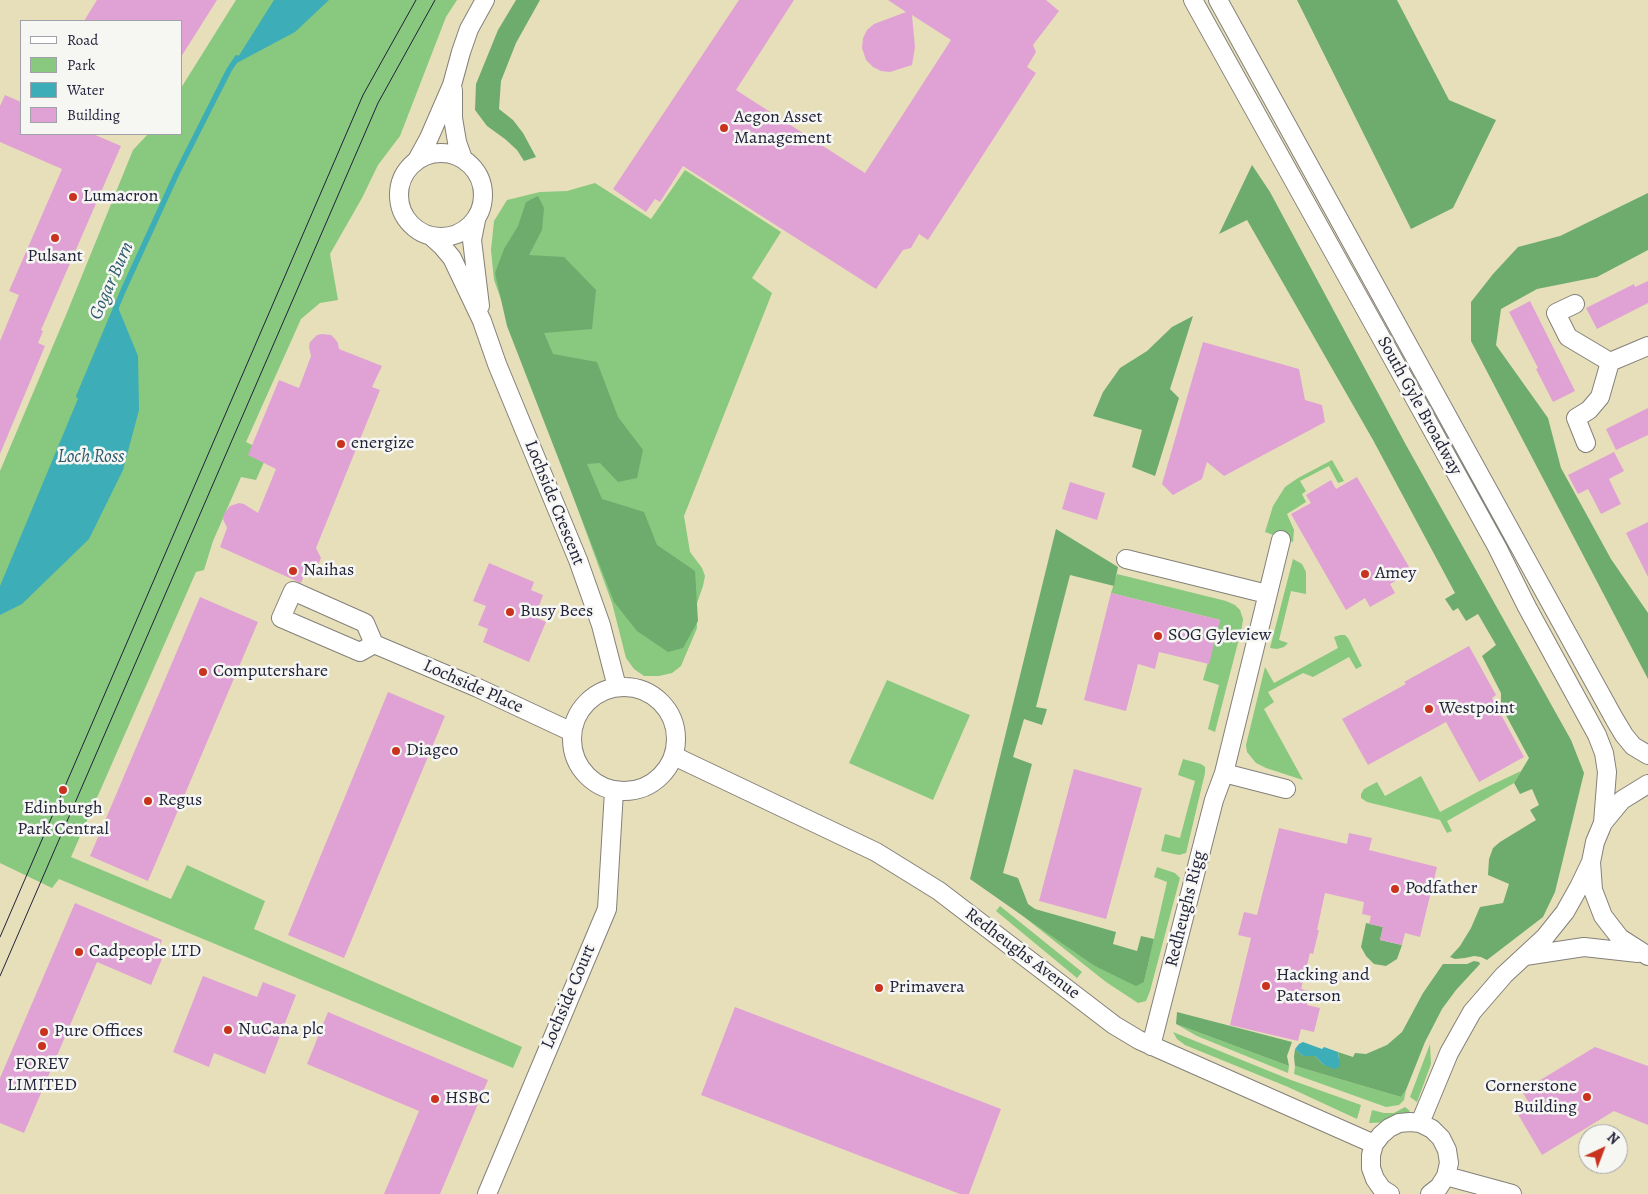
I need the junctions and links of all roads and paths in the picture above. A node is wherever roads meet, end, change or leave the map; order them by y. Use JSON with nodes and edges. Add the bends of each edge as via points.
{"nodes":[{"id":1,"x":485,"y":0,"type":"edge"},
{"id":2,"x":1193,"y":0,"type":"edge"},
{"id":3,"x":1218,"y":0,"type":"edge"},
{"id":4,"x":452,"y":85,"type":"junction"},
{"id":5,"x":463,"y":158,"type":"junction"},
{"id":6,"x":417,"y":160,"type":"junction"},
{"id":7,"x":476,"y":220,"type":"junction"},
{"id":8,"x":431,"y":236,"type":"junction"},
{"id":9,"x":1575,"y":304,"type":"dead end"},
{"id":10,"x":482,"y":321,"type":"junction"},
{"id":11,"x":1648,"y":346,"type":"edge"},
{"id":12,"x":1610,"y":362,"type":"junction"},
{"id":13,"x":1586,"y":443,"type":"dead end"},
{"id":14,"x":1282,"y":540,"type":"dead end"},
{"id":15,"x":1126,"y":559,"type":"dead end"},
{"id":16,"x":1267,"y":594,"type":"junction"},
{"id":17,"x":374,"y":644,"type":"junction"},
{"id":18,"x":617,"y":687,"type":"junction"},
{"id":19,"x":572,"y":732,"type":"junction"},
{"id":20,"x":1648,"y":755,"type":"edge"},
{"id":21,"x":674,"y":756,"type":"junction"},
{"id":22,"x":1224,"y":773,"type":"junction"},
{"id":23,"x":1648,"y":784,"type":"edge"},
{"id":24,"x":1286,"y":789,"type":"dead end"},
{"id":25,"x":614,"y":791,"type":"junction"},
{"id":26,"x":1603,"y":823,"type":"junction"},
{"id":27,"x":1591,"y":862,"type":"junction"},
{"id":28,"x":1646,"y":955,"type":"edge"},
{"id":29,"x":1525,"y":956,"type":"junction"},
{"id":30,"x":1151,"y":1046,"type":"junction"},
{"id":31,"x":1420,"y":1123,"type":"junction"},
{"id":32,"x":1374,"y":1144,"type":"junction"},
{"id":33,"x":1446,"y":1176,"type":"junction"},
{"id":34,"x":488,"y":1194,"type":"edge"},
{"id":35,"x":1390,"y":1194,"type":"edge"},
{"id":36,"x":1430,"y":1194,"type":"edge"},
{"id":37,"x":1512,"y":1194,"type":"edge"}],
"edges":[{"from":1,"to":4,"type":"street","name":"Lochside Crescent","via":[[460,52]]},
{"from":2,"to":26,"type":"street","name":"South Gyle Broadway","via":[[1407,384],[1597,735],[1607,772]]},
{"from":3,"to":20,"type":"street","name":"South Gyle Broadway","via":[[1615,720],[1633,746]]},
{"from":4,"to":5,"type":"street","name":"Lochside Crescent","via":[[457,142]]},
{"from":4,"to":6,"type":"street","name":"Lochside Crescent"},
{"from":5,"to":6,"type":"street","via":[[443,152]]},
{"from":5,"to":7,"type":"street","name":"Lochside Crescent","via":[[475,169],[482,183],[483,202]]},
{"from":6,"to":8,"type":"street","name":"Lochside Crescent","via":[[404,174],[399,190],[400,205],[413,227]]},
{"from":7,"to":8,"type":"street","via":[[456,235]]},
{"from":7,"to":10,"type":"street","name":"Lochside Crescent","via":[[472,240]]},
{"from":8,"to":10,"type":"street","name":"Lochside Crescent","via":[[452,258]]},
{"from":9,"to":12,"type":"street","via":[[1556,313],[1568,338]]},
{"from":10,"to":18,"type":"street","name":"Lochside Crescent","via":[[578,560],[601,625]]},
{"from":11,"to":12,"type":"street"},
{"from":12,"to":13,"type":"street","via":[[1600,397],[1589,410],[1576,418]]},
{"from":14,"to":16,"type":"street","name":"Redheughs Rigg"},
{"from":15,"to":16,"type":"street"},
{"from":16,"to":22,"type":"street","name":"Redheughs Rigg"},
{"from":17,"to":17,"type":"street","via":[[360,652],[281,618],[293,591],[364,623]]},
{"from":17,"to":19,"type":"street","name":"Lochside Place"},
{"from":18,"to":19,"type":"street","via":[[592,698],[583,707]]},
{"from":18,"to":21,"type":"street","via":[[643,690],[664,706],[676,730]]},
{"from":19,"to":25,"type":"street","via":[[575,758],[581,770],[601,787]]},
{"from":21,"to":25,"type":"street","via":[[665,773],[651,785],[639,790]]},
{"from":21,"to":30,"type":"street","name":"Redheughs Avenue","via":[[876,852],[939,891],[1114,1025]]},
{"from":22,"to":24,"type":"street"},
{"from":22,"to":30,"type":"street","name":"Redheughs Rigg","via":[[1214,800]]},
{"from":23,"to":26,"type":"street","name":"South Gyle Broadway","via":[[1622,800]]},
{"from":25,"to":34,"type":"street","name":"Lochside Court","via":[[606,908]]},
{"from":26,"to":27,"type":"street","name":"South Gyle Broadway"},
{"from":27,"to":28,"type":"street","name":"South Gyle Broadway","via":[[1593,890],[1603,916],[1620,938]]},
{"from":27,"to":29,"type":"street","via":[[1564,912]]},
{"from":28,"to":29,"type":"street","via":[[1584,947]]},
{"from":29,"to":31,"type":"street","via":[[1472,1012],[1449,1053]]},
{"from":30,"to":32,"type":"street","name":"Redheughs Avenue"},
{"from":31,"to":32,"type":"street","via":[[1394,1126]]},
{"from":31,"to":33,"type":"street","via":[[1442,1138],[1449,1163]]},
{"from":32,"to":35,"type":"street","via":[[1371,1168],[1379,1184]]},
{"from":33,"to":36,"type":"street"},
{"from":33,"to":37,"type":"street"}]}
